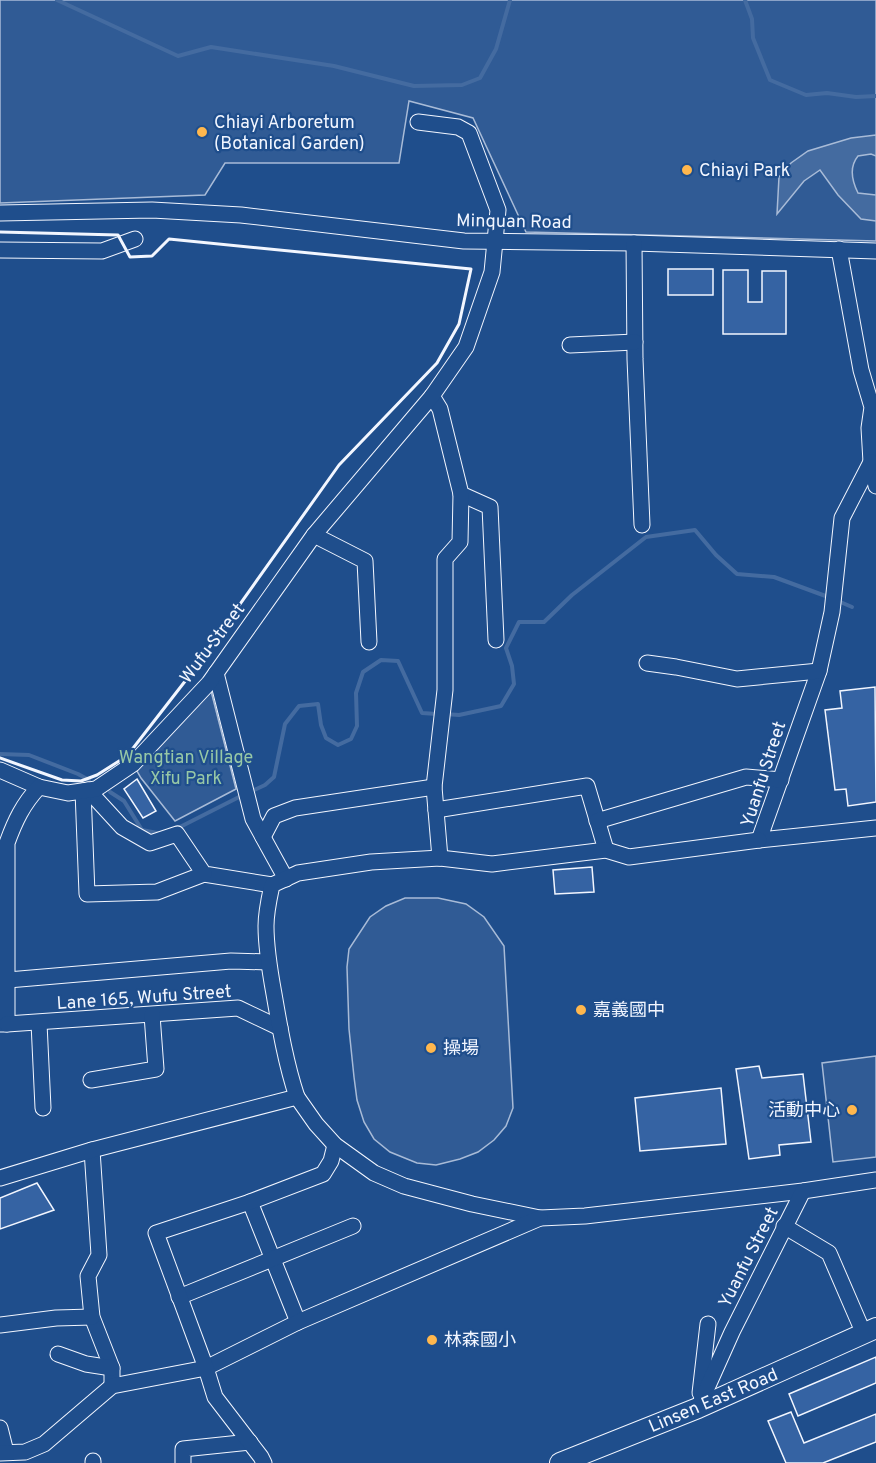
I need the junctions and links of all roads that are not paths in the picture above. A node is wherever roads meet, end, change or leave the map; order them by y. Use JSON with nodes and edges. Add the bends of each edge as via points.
{"nodes":[{"id":1,"x":418,"y":122,"type":"dead end"},
{"id":2,"x":0,"y":213,"type":"edge"},
{"id":3,"x":135,"y":239,"type":"dead end"},
{"id":4,"x":496,"y":240,"type":"junction"},
{"id":5,"x":634,"y":243,"type":"junction"},
{"id":6,"x":839,"y":249,"type":"junction"},
{"id":7,"x":0,"y":250,"type":"edge"},
{"id":8,"x":876,"y":251,"type":"edge"},
{"id":9,"x":635,"y":342,"type":"junction"},
{"id":10,"x":570,"y":345,"type":"dead end"},
{"id":11,"x":432,"y":396,"type":"junction"},
{"id":12,"x":874,"y":400,"type":"edge"},
{"id":13,"x":871,"y":462,"type":"junction"},
{"id":14,"x":876,"y":486,"type":"edge"},
{"id":15,"x":461,"y":494,"type":"junction"},
{"id":16,"x":642,"y":525,"type":"dead end"},
{"id":17,"x":314,"y":535,"type":"junction"},
{"id":18,"x":495,"y":640,"type":"dead end"},
{"id":19,"x":369,"y":642,"type":"dead end"},
{"id":20,"x":647,"y":663,"type":"dead end"},
{"id":21,"x":819,"y":671,"type":"junction"},
{"id":22,"x":216,"y":673,"type":"junction"},
{"id":23,"x":0,"y":770,"type":"edge"},
{"id":24,"x":781,"y":780,"type":"junction"},
{"id":25,"x":39,"y":787,"type":"junction"},
{"id":26,"x":434,"y":787,"type":"junction"},
{"id":27,"x":86,"y":790,"type":"junction"},
{"id":28,"x":436,"y":810,"type":"junction"},
{"id":29,"x":597,"y":821,"type":"junction"},
{"id":30,"x":876,"y":828,"type":"edge"},
{"id":31,"x":263,"y":837,"type":"junction"},
{"id":32,"x":759,"y":840,"type":"junction"},
{"id":33,"x":4,"y":843,"type":"edge"},
{"id":34,"x":606,"y":850,"type":"junction"},
{"id":35,"x":440,"y":858,"type":"junction"},
{"id":36,"x":204,"y":874,"type":"junction"},
{"id":37,"x":4,"y":879,"type":"edge"},
{"id":38,"x":279,"y":882,"type":"junction"},
{"id":39,"x":268,"y":962,"type":"junction"},
{"id":40,"x":8,"y":980,"type":"junction"},
{"id":41,"x":152,"y":1015,"type":"junction"},
{"id":42,"x":39,"y":1023,"type":"junction"},
{"id":43,"x":4,"y":1024,"type":"edge"},
{"id":44,"x":280,"y":1028,"type":"junction"},
{"id":45,"x":91,"y":1080,"type":"dead end"},
{"id":46,"x":297,"y":1097,"type":"junction"},
{"id":47,"x":43,"y":1108,"type":"dead end"},
{"id":48,"x":335,"y":1145,"type":"junction"},
{"id":49,"x":92,"y":1150,"type":"junction"},
{"id":50,"x":0,"y":1178,"type":"edge"},
{"id":51,"x":876,"y":1180,"type":"edge"},
{"id":52,"x":803,"y":1191,"type":"junction"},
{"id":53,"x":250,"y":1202,"type":"junction"},
{"id":54,"x":540,"y":1218,"type":"junction"},
{"id":55,"x":353,"y":1226,"type":"dead end"},
{"id":56,"x":784,"y":1226,"type":"junction"},
{"id":57,"x":272,"y":1257,"type":"junction"},
{"id":58,"x":179,"y":1297,"type":"junction"},
{"id":59,"x":92,"y":1317,"type":"junction"},
{"id":60,"x":298,"y":1322,"type":"junction"},
{"id":61,"x":708,"y":1324,"type":"dead end"},
{"id":62,"x":0,"y":1325,"type":"edge"},
{"id":63,"x":870,"y":1331,"type":"edge"},
{"id":64,"x":58,"y":1354,"type":"dead end"},
{"id":65,"x":112,"y":1368,"type":"junction"},
{"id":66,"x":206,"y":1368,"type":"junction"},
{"id":67,"x":112,"y":1386,"type":"junction"},
{"id":68,"x":698,"y":1408,"type":"junction"},
{"id":69,"x":0,"y":1428,"type":"edge"},
{"id":70,"x":250,"y":1442,"type":"junction"},
{"id":71,"x":3,"y":1453,"type":"edge"},
{"id":72,"x":25,"y":1458,"type":"edge"},
{"id":73,"x":183,"y":1463,"type":"edge"},
{"id":74,"x":264,"y":1463,"type":"edge"},
{"id":75,"x":560,"y":1463,"type":"edge"}],
"edges":[{"from":1,"to":4,"type":"street","name":"Wufu Street","via":[[458,127],[469,133],[498,210]]},
{"from":2,"to":4,"type":"street","name":"Minquan Road","via":[[152,210],[464,241]]},
{"from":3,"to":7,"type":"street","via":[[102,251]]},
{"from":4,"to":5,"type":"street","name":"Minquan Road"},
{"from":4,"to":11,"type":"street","name":"Wufu Street","via":[[492,272],[466,347]]},
{"from":5,"to":6,"type":"street","name":"Minquan Road"},
{"from":5,"to":9,"type":"street"},
{"from":6,"to":8,"type":"street","name":"Minquan Road"},
{"from":6,"to":12,"type":"street","via":[[861,370]]},
{"from":9,"to":10,"type":"street"},
{"from":9,"to":16,"type":"street"},
{"from":11,"to":15,"type":"street","via":[[440,409]]},
{"from":11,"to":17,"type":"street","name":"Wufu Street"},
{"from":12,"to":13,"type":"street","via":[[869,428]]},
{"from":13,"to":14,"type":"street"},
{"from":13,"to":21,"type":"street","name":"Yuanfu Street","via":[[842,518],[832,612]]},
{"from":15,"to":18,"type":"street","via":[[490,507]]},
{"from":15,"to":26,"type":"street","via":[[460,542],[445,559],[445,690]]},
{"from":17,"to":19,"type":"street","via":[[365,561]]},
{"from":17,"to":22,"type":"street","name":"Wufu Street"},
{"from":20,"to":21,"type":"street","via":[[737,679]]},
{"from":21,"to":24,"type":"street","name":"Yuanfu Street"},
{"from":22,"to":27,"type":"street","name":"Wufu Street","via":[[133,764],[96,789]]},
{"from":22,"to":31,"type":"street","via":[[253,819]]},
{"from":23,"to":25,"type":"street","name":"Wufu Street"},
{"from":24,"to":29,"type":"street","via":[[746,777]]},
{"from":24,"to":32,"type":"street","name":"Yuanfu Street"},
{"from":25,"to":27,"type":"street","name":"Wufu Street","via":[[68,793]]},
{"from":25,"to":33,"type":"street","via":[[24,802]]},
{"from":26,"to":28,"type":"street"},
{"from":26,"to":31,"type":"street","via":[[295,808],[274,816]]},
{"from":27,"to":36,"type":"street","via":[[122,827],[150,843],[177,834]]},
{"from":27,"to":36,"type":"street","via":[[87,894],[157,891]]},
{"from":28,"to":29,"type":"street","via":[[586,786]]},
{"from":28,"to":35,"type":"street"},
{"from":29,"to":34,"type":"street"},
{"from":30,"to":32,"type":"street","name":"Yuanfu Street"},
{"from":31,"to":38,"type":"street"},
{"from":32,"to":34,"type":"street","via":[[629,856]]},
{"from":33,"to":37,"type":"street"},
{"from":34,"to":35,"type":"street","via":[[492,864]]},
{"from":35,"to":38,"type":"street","via":[[371,862],[298,873]]},
{"from":36,"to":38,"type":"street"},
{"from":37,"to":40,"type":"street"},
{"from":38,"to":39,"type":"street","via":[[267,909]]},
{"from":39,"to":40,"type":"street","via":[[231,961]]},
{"from":39,"to":44,"type":"street"},
{"from":40,"to":43,"type":"street"},
{"from":41,"to":42,"type":"street","name":"Lane 165, Wufu Street"},
{"from":41,"to":44,"type":"street","name":"Lane 165, Wufu Street","via":[[238,1008]]},
{"from":41,"to":45,"type":"street","via":[[156,1069]]},
{"from":42,"to":43,"type":"street","name":"Lane 165, Wufu Street"},
{"from":42,"to":47,"type":"street"},
{"from":44,"to":46,"type":"street"},
{"from":46,"to":48,"type":"street"},
{"from":46,"to":49,"type":"street"},
{"from":48,"to":53,"type":"street","via":[[323,1174]]},
{"from":48,"to":54,"type":"street","via":[[374,1173],[404,1186]]},
{"from":49,"to":50,"type":"street"},
{"from":49,"to":59,"type":"street","via":[[99,1256],[88,1276]]},
{"from":51,"to":52,"type":"street"},
{"from":52,"to":54,"type":"street"},
{"from":52,"to":56,"type":"street","name":"Yuanfu Street"},
{"from":53,"to":57,"type":"street"},
{"from":53,"to":58,"type":"street","via":[[156,1233]]},
{"from":54,"to":60,"type":"street"},
{"from":55,"to":57,"type":"street"},
{"from":56,"to":63,"type":"street","via":[[830,1254]]},
{"from":56,"to":68,"type":"street","name":"Yuanfu Street"},
{"from":57,"to":58,"type":"street"},
{"from":57,"to":60,"type":"street"},
{"from":58,"to":66,"type":"street"},
{"from":59,"to":62,"type":"street"},
{"from":59,"to":65,"type":"street"},
{"from":60,"to":66,"type":"street"},
{"from":61,"to":68,"type":"street"},
{"from":63,"to":68,"type":"main road","name":"Linsen East Road"},
{"from":64,"to":65,"type":"street"},
{"from":65,"to":67,"type":"street"},
{"from":66,"to":67,"type":"street"},
{"from":66,"to":70,"type":"street","via":[[215,1397]]},
{"from":67,"to":72,"type":"street"},
{"from":68,"to":75,"type":"main road","name":"Linsen East Road"},
{"from":69,"to":71,"type":"street"},
{"from":70,"to":73,"type":"street","via":[[183,1449]]},
{"from":70,"to":74,"type":"street"},
{"from":71,"to":72,"type":"street"}]}
